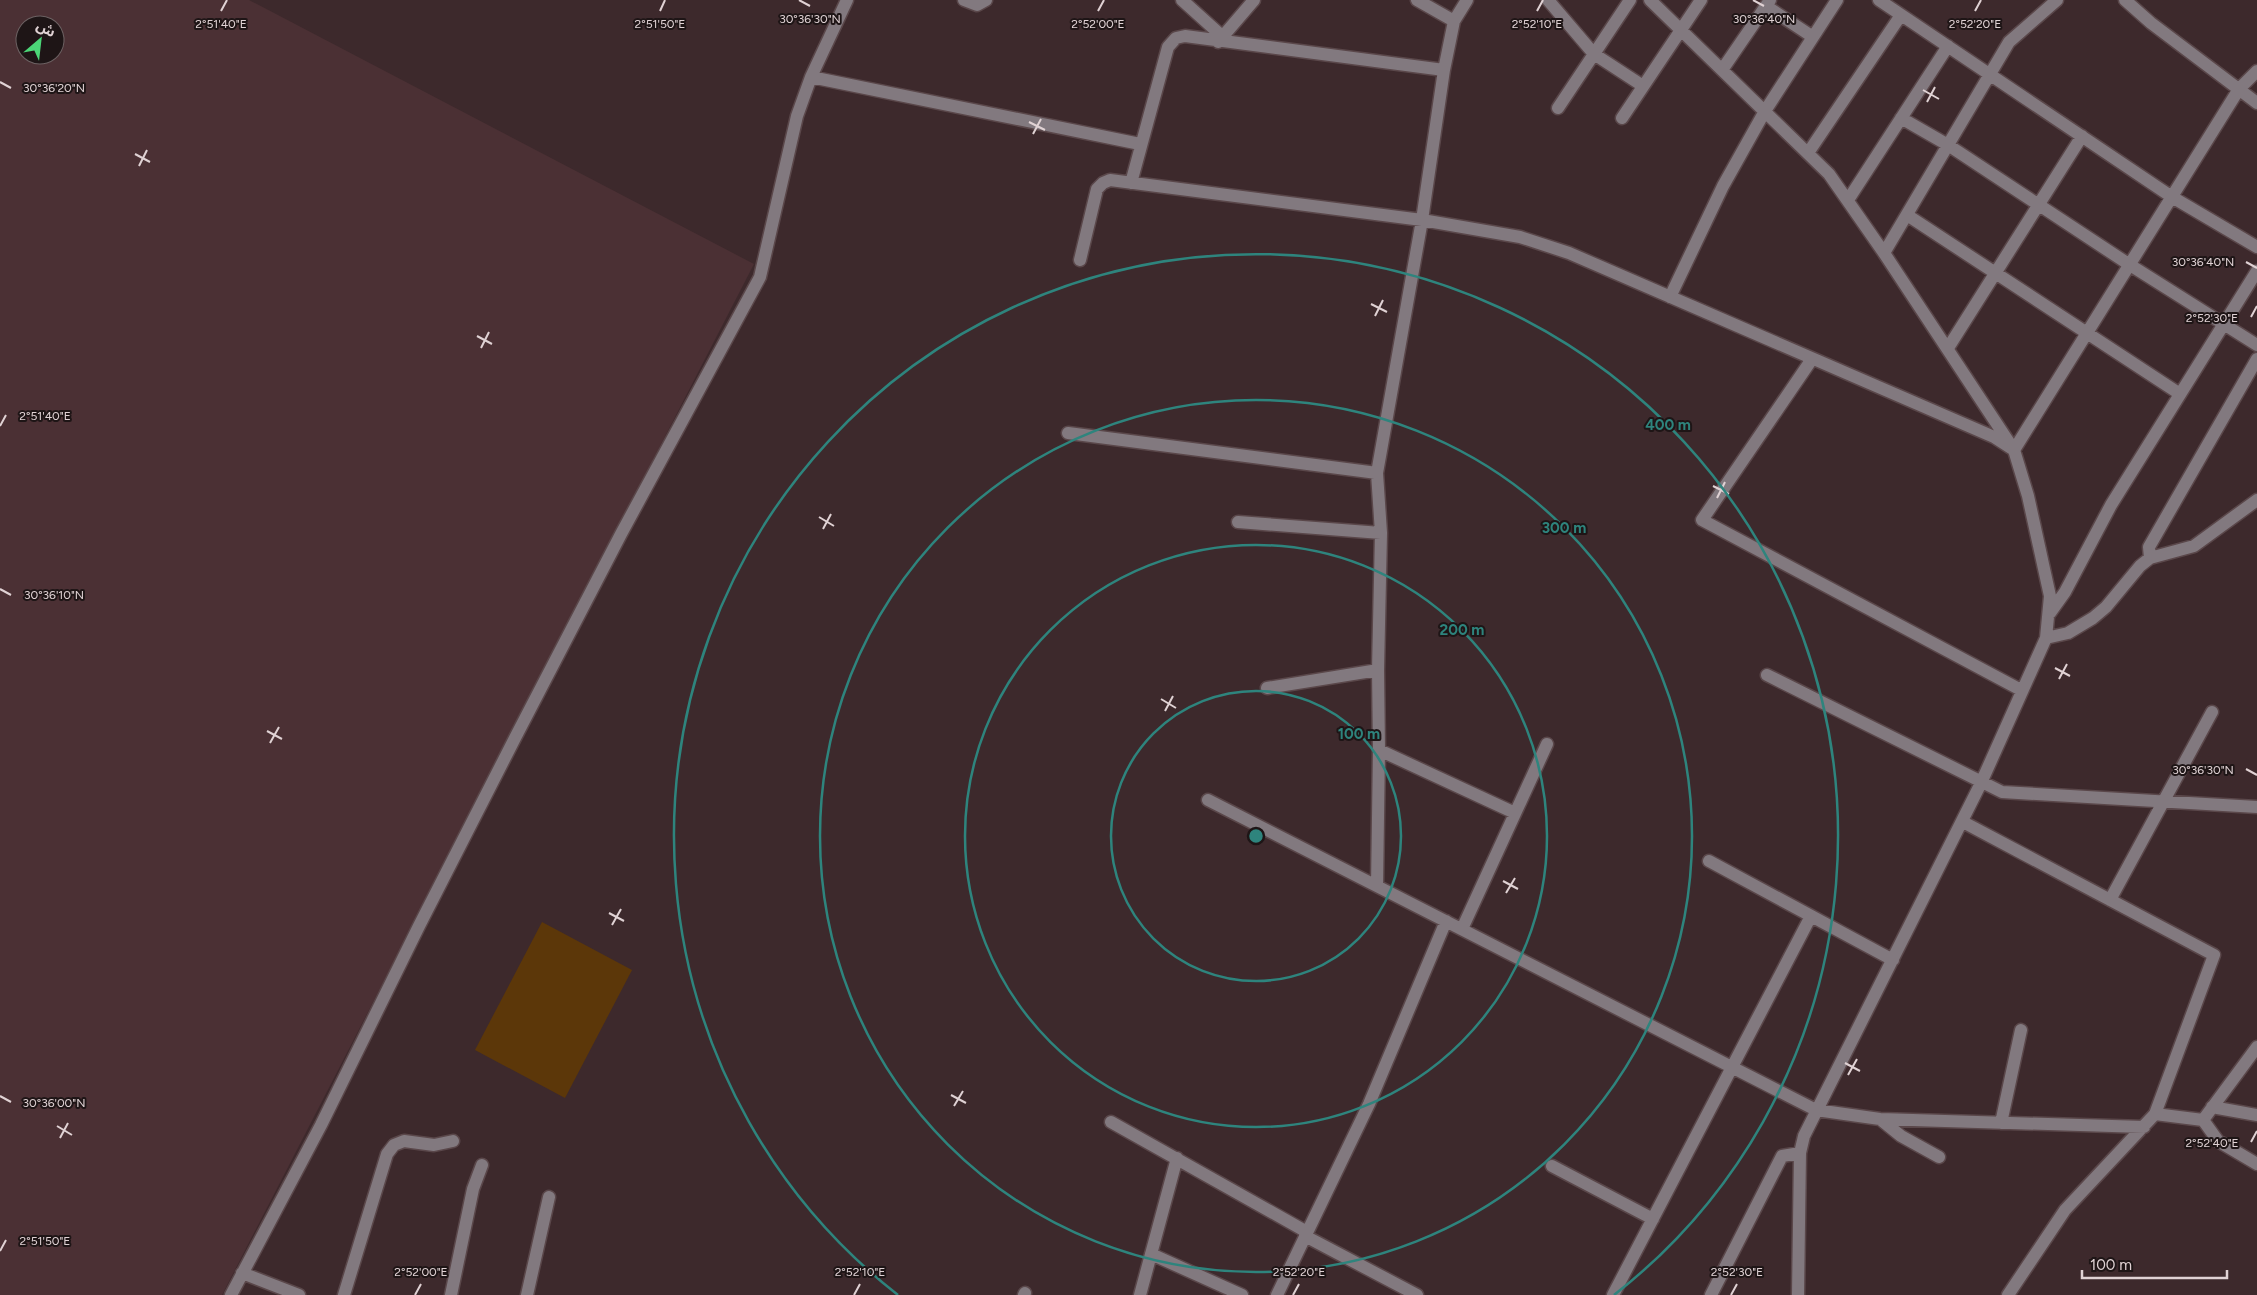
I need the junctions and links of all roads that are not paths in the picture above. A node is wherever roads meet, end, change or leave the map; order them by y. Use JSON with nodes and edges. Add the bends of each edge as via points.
{"nodes":[{"id":1,"x":848,"y":0,"type":"edge"},
{"id":2,"x":964,"y":0,"type":"edge"},
{"id":3,"x":986,"y":0,"type":"edge"},
{"id":4,"x":1182,"y":0,"type":"edge"},
{"id":5,"x":1254,"y":0,"type":"edge"},
{"id":6,"x":1417,"y":0,"type":"edge"},
{"id":7,"x":1467,"y":0,"type":"edge"},
{"id":8,"x":1548,"y":0,"type":"edge"},
{"id":9,"x":1630,"y":0,"type":"edge"},
{"id":10,"x":1650,"y":0,"type":"edge"},
{"id":11,"x":1702,"y":0,"type":"edge"},
{"id":12,"x":1837,"y":0,"type":"edge"},
{"id":13,"x":1879,"y":0,"type":"edge"},
{"id":14,"x":2057,"y":0,"type":"edge"},
{"id":15,"x":2125,"y":0,"type":"edge"},
{"id":16,"x":1768,"y":3,"type":"edge"},
{"id":17,"x":1901,"y":15,"type":"junction"},
{"id":18,"x":1454,"y":21,"type":"junction"},
{"id":19,"x":1681,"y":30,"type":"junction"},
{"id":20,"x":1813,"y":37,"type":"junction"},
{"id":21,"x":1221,"y":40,"type":"junction"},
{"id":22,"x":1948,"y":46,"type":"junction"},
{"id":23,"x":1594,"y":54,"type":"junction"},
{"id":24,"x":1444,"y":70,"type":"junction"},
{"id":25,"x":1722,"y":70,"type":"junction"},
{"id":26,"x":2257,"y":71,"type":"edge"},
{"id":27,"x":1990,"y":74,"type":"junction"},
{"id":28,"x":811,"y":77,"type":"junction"},
{"id":29,"x":1643,"y":86,"type":"junction"},
{"id":30,"x":2239,"y":89,"type":"junction"},
{"id":31,"x":2257,"y":103,"type":"edge"},
{"id":32,"x":1558,"y":108,"type":"dead end"},
{"id":33,"x":1765,"y":111,"type":"junction"},
{"id":34,"x":1622,"y":118,"type":"dead end"},
{"id":35,"x":1901,"y":118,"type":"junction"},
{"id":36,"x":2082,"y":136,"type":"junction"},
{"id":37,"x":1140,"y":144,"type":"junction"},
{"id":38,"x":1948,"y":145,"type":"junction"},
{"id":39,"x":1808,"y":153,"type":"junction"},
{"id":40,"x":1131,"y":183,"type":"junction"},
{"id":41,"x":2172,"y":197,"type":"junction"},
{"id":42,"x":1848,"y":200,"type":"junction"},
{"id":43,"x":2038,"y":204,"type":"junction"},
{"id":44,"x":1907,"y":215,"type":"junction"},
{"id":45,"x":1422,"y":220,"type":"junction"},
{"id":46,"x":2257,"y":247,"type":"edge"},
{"id":47,"x":1884,"y":253,"type":"junction"},
{"id":48,"x":1080,"y":260,"type":"dead end"},
{"id":49,"x":2130,"y":265,"type":"junction"},
{"id":50,"x":2257,"y":270,"type":"edge"},
{"id":51,"x":1995,"y":273,"type":"junction"},
{"id":52,"x":1670,"y":297,"type":"junction"},
{"id":53,"x":2224,"y":324,"type":"junction"},
{"id":54,"x":2087,"y":334,"type":"junction"},
{"id":55,"x":2257,"y":344,"type":"edge"},
{"id":56,"x":1948,"y":348,"type":"junction"},
{"id":57,"x":1812,"y":358,"type":"junction"},
{"id":58,"x":2257,"y":358,"type":"edge"},
{"id":59,"x":2180,"y":394,"type":"junction"},
{"id":60,"x":1068,"y":433,"type":"dead end"},
{"id":61,"x":2014,"y":450,"type":"junction"},
{"id":62,"x":1377,"y":473,"type":"junction"},
{"id":63,"x":2257,"y":500,"type":"edge"},
{"id":64,"x":1238,"y":522,"type":"dead end"},
{"id":65,"x":1381,"y":534,"type":"junction"},
{"id":66,"x":2150,"y":558,"type":"junction"},
{"id":67,"x":2050,"y":613,"type":"junction"},
{"id":68,"x":2046,"y":638,"type":"junction"},
{"id":69,"x":1378,"y":670,"type":"junction"},
{"id":70,"x":1768,"y":675,"type":"dead end"},
{"id":71,"x":1267,"y":688,"type":"dead end"},
{"id":72,"x":2021,"y":690,"type":"junction"},
{"id":73,"x":2212,"y":712,"type":"dead end"},
{"id":74,"x":1547,"y":744,"type":"dead end"},
{"id":75,"x":1380,"y":750,"type":"junction"},
{"id":76,"x":1980,"y":783,"type":"junction"},
{"id":77,"x":1208,"y":800,"type":"dead end"},
{"id":78,"x":2163,"y":803,"type":"junction"},
{"id":79,"x":2257,"y":807,"type":"edge"},
{"id":80,"x":1515,"y":813,"type":"junction"},
{"id":81,"x":1963,"y":822,"type":"junction"},
{"id":82,"x":1709,"y":861,"type":"dead end"},
{"id":83,"x":1377,"y":886,"type":"junction"},
{"id":84,"x":2110,"y":900,"type":"junction"},
{"id":85,"x":1811,"y":916,"type":"junction"},
{"id":86,"x":1446,"y":921,"type":"junction"},
{"id":87,"x":1462,"y":929,"type":"junction"},
{"id":88,"x":1893,"y":960,"type":"junction"},
{"id":89,"x":2021,"y":1030,"type":"dead end"},
{"id":90,"x":2257,"y":1047,"type":"edge"},
{"id":91,"x":1732,"y":1067,"type":"junction"},
{"id":92,"x":2212,"y":1107,"type":"junction"},
{"id":93,"x":1816,"y":1110,"type":"junction"},
{"id":94,"x":2155,"y":1114,"type":"junction"},
{"id":95,"x":2257,"y":1116,"type":"edge"},
{"id":96,"x":1880,"y":1119,"type":"junction"},
{"id":97,"x":2202,"y":1120,"type":"junction"},
{"id":98,"x":1111,"y":1122,"type":"dead end"},
{"id":99,"x":2001,"y":1123,"type":"junction"},
{"id":100,"x":2144,"y":1127,"type":"junction"},
{"id":101,"x":453,"y":1142,"type":"dead end"},
{"id":102,"x":1800,"y":1153,"type":"junction"},
{"id":103,"x":1940,"y":1157,"type":"dead end"},
{"id":104,"x":1177,"y":1158,"type":"junction"},
{"id":105,"x":2257,"y":1164,"type":"edge"},
{"id":106,"x":482,"y":1165,"type":"dead end"},
{"id":107,"x":1552,"y":1166,"type":"dead end"},
{"id":108,"x":549,"y":1197,"type":"dead end"},
{"id":109,"x":1653,"y":1219,"type":"junction"},
{"id":110,"x":1306,"y":1234,"type":"junction"},
{"id":111,"x":1151,"y":1254,"type":"junction"},
{"id":112,"x":242,"y":1273,"type":"junction"},
{"id":113,"x":231,"y":1295,"type":"edge"},
{"id":114,"x":299,"y":1295,"type":"edge"},
{"id":115,"x":344,"y":1295,"type":"edge"},
{"id":116,"x":451,"y":1295,"type":"edge"},
{"id":117,"x":527,"y":1295,"type":"edge"},
{"id":118,"x":1140,"y":1295,"type":"edge"},
{"id":119,"x":1242,"y":1295,"type":"edge"},
{"id":120,"x":1277,"y":1295,"type":"edge"},
{"id":121,"x":1417,"y":1295,"type":"edge"},
{"id":122,"x":1613,"y":1295,"type":"edge"},
{"id":123,"x":1711,"y":1295,"type":"edge"},
{"id":124,"x":1798,"y":1295,"type":"edge"},
{"id":125,"x":2008,"y":1295,"type":"edge"}],
"edges":[{"from":1,"to":28,"type":"street"},
{"from":2,"to":3,"type":"street","via":[[977,5]]},
{"from":4,"to":21,"type":"street"},
{"from":5,"to":21,"type":"street"},
{"from":6,"to":18,"type":"street"},
{"from":7,"to":18,"type":"street"},
{"from":8,"to":23,"type":"street"},
{"from":9,"to":23,"type":"street"},
{"from":10,"to":19,"type":"street"},
{"from":11,"to":19,"type":"street"},
{"from":12,"to":20,"type":"street"},
{"from":13,"to":17,"type":"street"},
{"from":14,"to":27,"type":"street","via":[[2009,42]]},
{"from":15,"to":30,"type":"street"},
{"from":16,"to":20,"type":"street"},
{"from":16,"to":25,"type":"street"},
{"from":17,"to":22,"type":"street"},
{"from":17,"to":39,"type":"street"},
{"from":18,"to":24,"type":"street"},
{"from":19,"to":25,"type":"street"},
{"from":19,"to":29,"type":"street"},
{"from":20,"to":33,"type":"street"},
{"from":21,"to":24,"type":"street"},
{"from":21,"to":37,"type":"street","via":[[1184,36],[1170,44]]},
{"from":22,"to":27,"type":"street"},
{"from":22,"to":35,"type":"street"},
{"from":23,"to":29,"type":"street"},
{"from":23,"to":32,"type":"street"},
{"from":24,"to":45,"type":"street"},
{"from":25,"to":33,"type":"street"},
{"from":26,"to":30,"type":"street"},
{"from":27,"to":36,"type":"street"},
{"from":27,"to":38,"type":"street"},
{"from":28,"to":37,"type":"street"},
{"from":28,"to":112,"type":"street","via":[[797,116],[760,277],[510,747],[321,1125]]},
{"from":29,"to":34,"type":"street"},
{"from":30,"to":31,"type":"street"},
{"from":30,"to":41,"type":"street"},
{"from":33,"to":39,"type":"street"},
{"from":33,"to":52,"type":"street"},
{"from":35,"to":38,"type":"street"},
{"from":35,"to":42,"type":"street"},
{"from":36,"to":41,"type":"street"},
{"from":36,"to":43,"type":"street"},
{"from":37,"to":40,"type":"street"},
{"from":38,"to":43,"type":"street"},
{"from":38,"to":44,"type":"street"},
{"from":39,"to":42,"type":"street"},
{"from":40,"to":45,"type":"street"},
{"from":40,"to":48,"type":"street","via":[[1110,180],[1099,186]]},
{"from":41,"to":46,"type":"street"},
{"from":41,"to":49,"type":"street"},
{"from":42,"to":47,"type":"street"},
{"from":43,"to":49,"type":"street"},
{"from":43,"to":51,"type":"street"},
{"from":44,"to":47,"type":"street"},
{"from":44,"to":51,"type":"street"},
{"from":45,"to":52,"type":"street","via":[[1520,237],[1569,253]]},
{"from":45,"to":62,"type":"street"},
{"from":47,"to":56,"type":"street"},
{"from":49,"to":53,"type":"street"},
{"from":49,"to":54,"type":"street"},
{"from":50,"to":53,"type":"street"},
{"from":51,"to":54,"type":"street"},
{"from":51,"to":56,"type":"street"},
{"from":52,"to":57,"type":"street"},
{"from":53,"to":55,"type":"street"},
{"from":53,"to":59,"type":"street"},
{"from":54,"to":59,"type":"street"},
{"from":54,"to":61,"type":"street"},
{"from":56,"to":61,"type":"street"},
{"from":57,"to":61,"type":"street","via":[[1994,437]]},
{"from":57,"to":72,"type":"street","via":[[1702,520]]},
{"from":58,"to":66,"type":"street","via":[[2149,547]]},
{"from":59,"to":67,"type":"street","via":[[2111,505],[2065,592]]},
{"from":60,"to":62,"type":"street"},
{"from":61,"to":67,"type":"street","via":[[2028,496],[2050,596]]},
{"from":62,"to":65,"type":"street"},
{"from":63,"to":66,"type":"street","via":[[2194,546]]},
{"from":64,"to":65,"type":"street"},
{"from":65,"to":69,"type":"street"},
{"from":66,"to":68,"type":"street","via":[[2093,618],[2068,633]]},
{"from":67,"to":68,"type":"street"},
{"from":68,"to":72,"type":"street"},
{"from":69,"to":71,"type":"street"},
{"from":69,"to":75,"type":"street"},
{"from":70,"to":76,"type":"street"},
{"from":72,"to":76,"type":"street"},
{"from":73,"to":78,"type":"street"},
{"from":74,"to":80,"type":"street"},
{"from":75,"to":80,"type":"street"},
{"from":75,"to":83,"type":"street"},
{"from":76,"to":78,"type":"street","via":[[2002,792]]},
{"from":76,"to":81,"type":"street"},
{"from":77,"to":83,"type":"street"},
{"from":78,"to":79,"type":"street"},
{"from":78,"to":84,"type":"street"},
{"from":80,"to":87,"type":"street"},
{"from":81,"to":84,"type":"street"},
{"from":81,"to":88,"type":"street"},
{"from":82,"to":85,"type":"street"},
{"from":83,"to":86,"type":"street"},
{"from":84,"to":94,"type":"street","via":[[2214,954]]},
{"from":85,"to":88,"type":"street"},
{"from":85,"to":91,"type":"street"},
{"from":86,"to":87,"type":"street"},
{"from":86,"to":110,"type":"street","via":[[1369,1104]]},
{"from":87,"to":91,"type":"street"},
{"from":88,"to":93,"type":"street"},
{"from":89,"to":99,"type":"street"},
{"from":90,"to":92,"type":"street"},
{"from":91,"to":93,"type":"street"},
{"from":91,"to":109,"type":"street"},
{"from":92,"to":95,"type":"street"},
{"from":92,"to":97,"type":"street"},
{"from":93,"to":96,"type":"street"},
{"from":93,"to":102,"type":"street"},
{"from":94,"to":97,"type":"street"},
{"from":94,"to":100,"type":"street"},
{"from":96,"to":99,"type":"street"},
{"from":96,"to":103,"type":"street","via":[[1900,1136]]},
{"from":97,"to":105,"type":"street","via":[[2218,1142]]},
{"from":98,"to":104,"type":"street"},
{"from":99,"to":100,"type":"street"},
{"from":100,"to":125,"type":"street","via":[[2065,1210]]},
{"from":101,"to":115,"type":"street","via":[[434,1145],[404,1141],[390,1149]]},
{"from":102,"to":123,"type":"street","via":[[1782,1156]]},
{"from":102,"to":124,"type":"street"},
{"from":104,"to":110,"type":"street"},
{"from":104,"to":111,"type":"street"},
{"from":106,"to":116,"type":"street","via":[[473,1189]]},
{"from":107,"to":109,"type":"street"},
{"from":108,"to":117,"type":"street"},
{"from":109,"to":122,"type":"street"},
{"from":110,"to":120,"type":"street"},
{"from":110,"to":121,"type":"street"},
{"from":111,"to":118,"type":"street"},
{"from":111,"to":119,"type":"street"},
{"from":112,"to":113,"type":"street"},
{"from":112,"to":114,"type":"street"}]}
